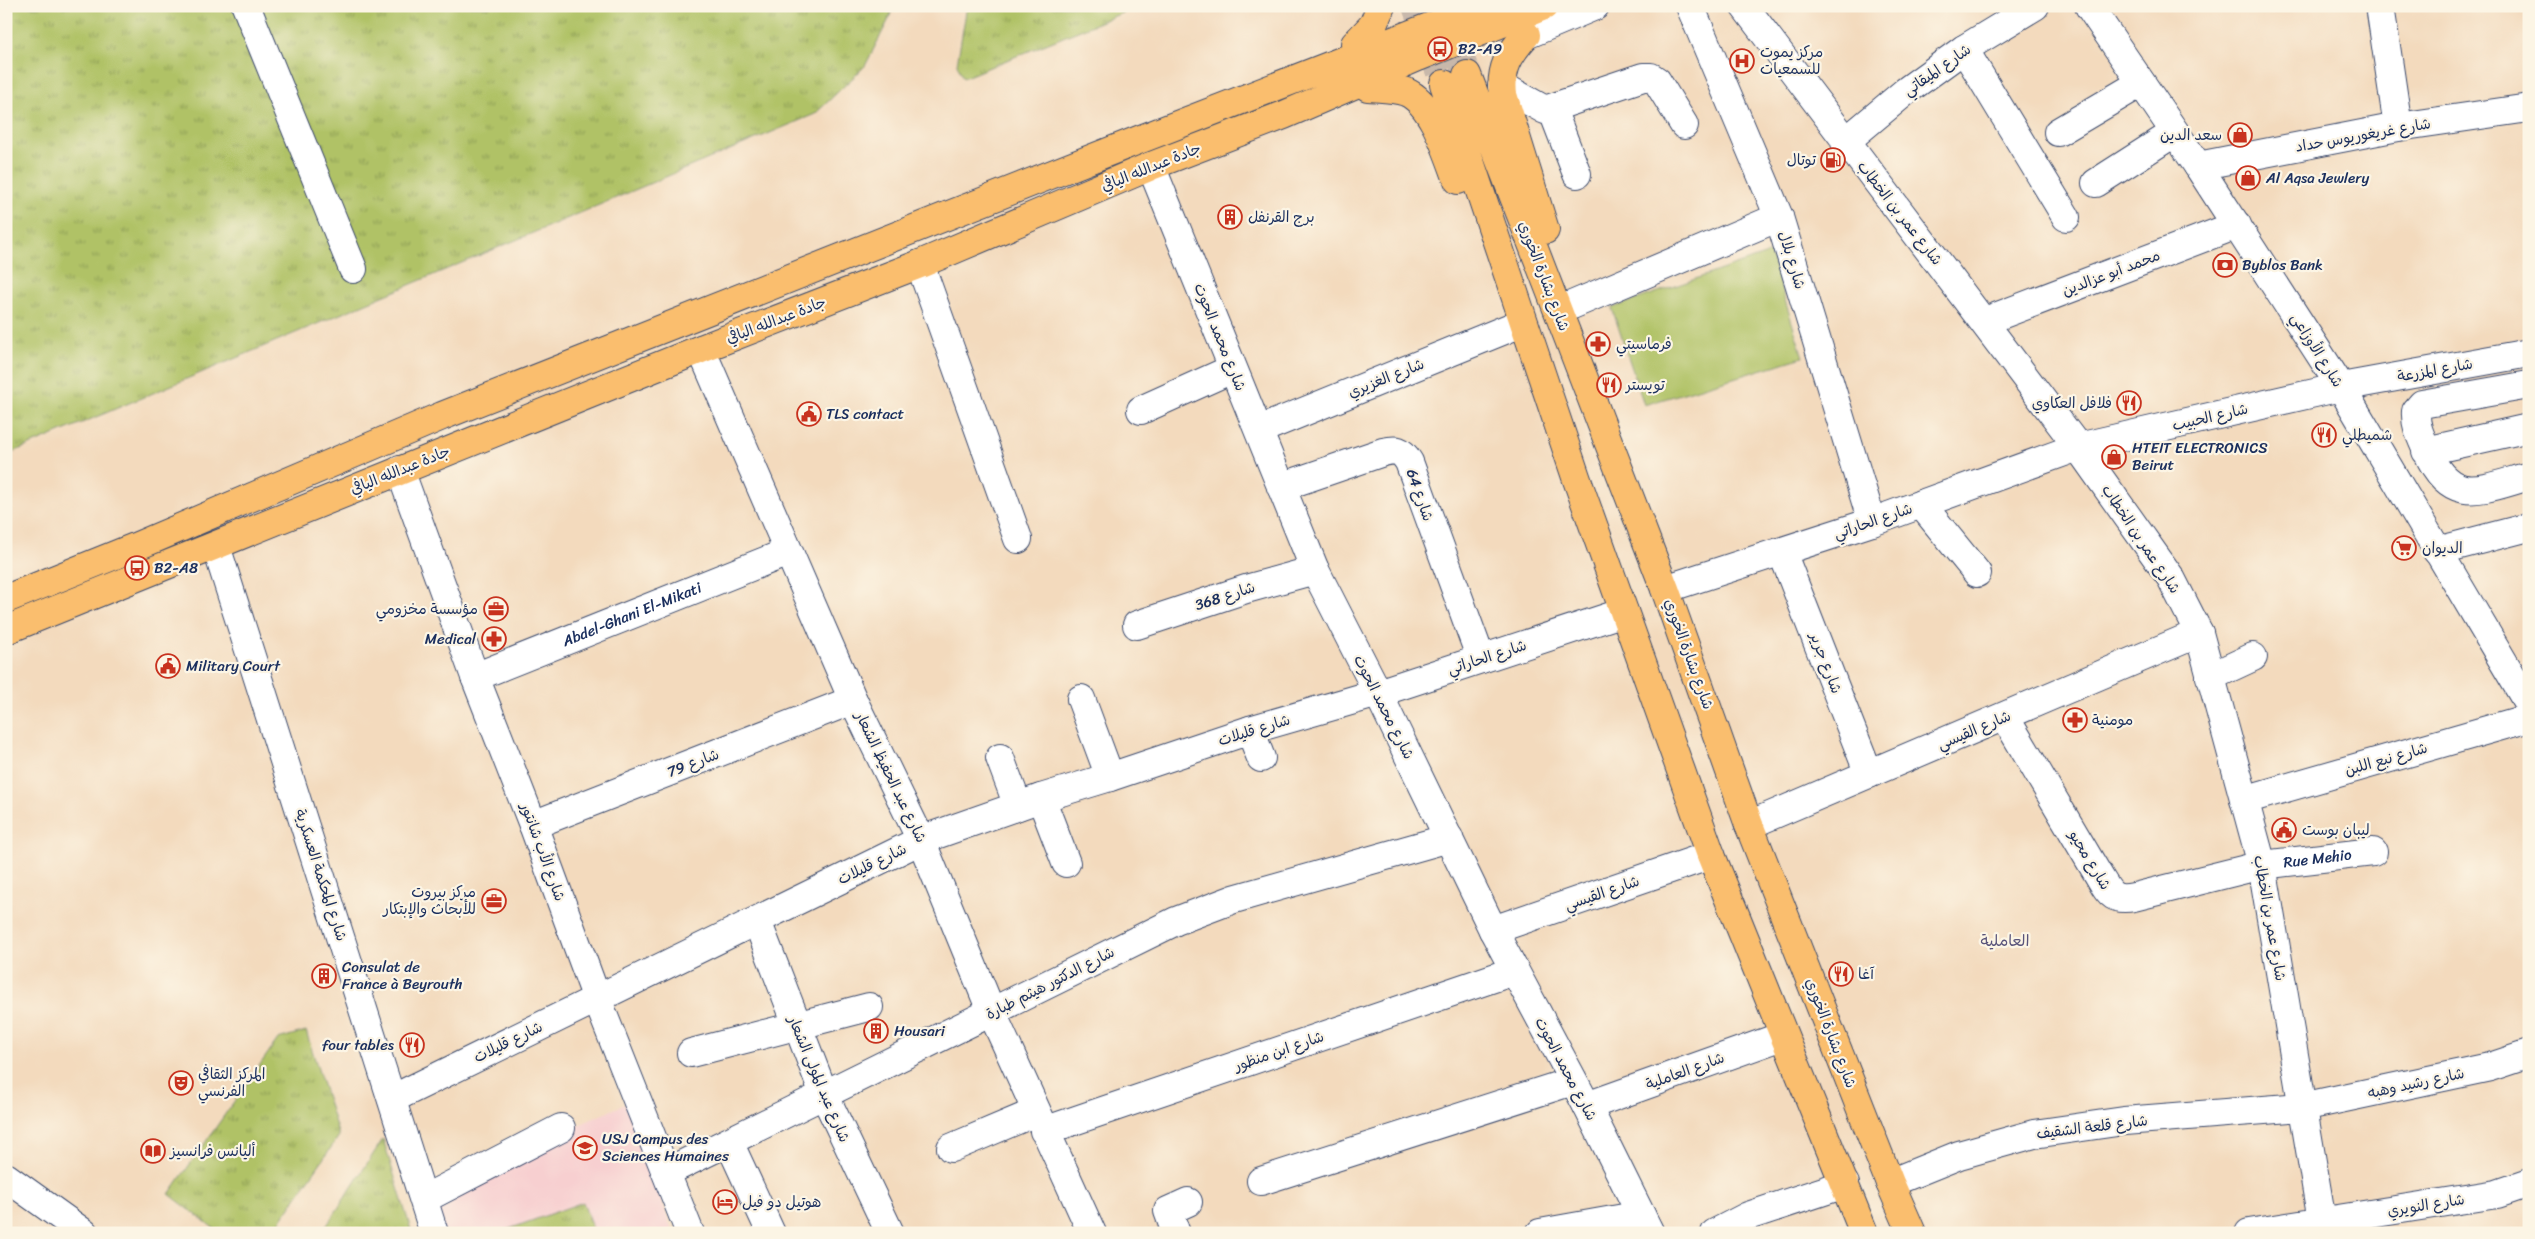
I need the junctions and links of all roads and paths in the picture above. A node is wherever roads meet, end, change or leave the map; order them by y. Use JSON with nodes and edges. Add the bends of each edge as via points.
{"nodes":[{"id":1,"x":246,"y":6,"type":"edge"},
{"id":2,"x":1380,"y":6,"type":"edge"},
{"id":3,"x":1450,"y":6,"type":"edge"},
{"id":4,"x":1483,"y":6,"type":"edge"},
{"id":5,"x":1544,"y":6,"type":"edge"},
{"id":6,"x":1595,"y":6,"type":"edge"},
{"id":7,"x":1690,"y":6,"type":"edge"},
{"id":8,"x":1744,"y":6,"type":"edge"},
{"id":9,"x":2035,"y":6,"type":"edge"},
{"id":10,"x":2089,"y":6,"type":"edge"},
{"id":11,"x":2380,"y":6,"type":"edge"},
{"id":12,"x":1526,"y":35,"type":"junction"},
{"id":13,"x":1356,"y":44,"type":"junction"},
{"id":14,"x":1964,"y":49,"type":"junction"},
{"id":15,"x":2140,"y":83,"type":"junction"},
{"id":16,"x":1502,"y":86,"type":"junction"},
{"id":17,"x":1368,"y":87,"type":"junction"},
{"id":18,"x":2529,"y":108,"type":"edge"},
{"id":19,"x":1552,"y":109,"type":"junction"},
{"id":20,"x":1284,"y":115,"type":"junction"},
{"id":21,"x":1684,"y":125,"type":"dead end"},
{"id":22,"x":2398,"y":127,"type":"junction"},
{"id":23,"x":2058,"y":132,"type":"dead end"},
{"id":24,"x":2174,"y":133,"type":"junction"},
{"id":25,"x":1141,"y":139,"type":"junction"},
{"id":26,"x":1845,"y":142,"type":"junction"},
{"id":27,"x":1151,"y":166,"type":"junction"},
{"id":28,"x":2198,"y":166,"type":"junction"},
{"id":29,"x":1577,"y":174,"type":"dead end"},
{"id":30,"x":2096,"y":183,"type":"dead end"},
{"id":31,"x":1779,"y":217,"type":"junction"},
{"id":32,"x":2066,"y":217,"type":"dead end"},
{"id":33,"x":2236,"y":225,"type":"junction"},
{"id":34,"x":920,"y":264,"type":"junction"},
{"id":35,"x":353,"y":269,"type":"dead end"},
{"id":36,"x":1572,"y":305,"type":"junction"},
{"id":37,"x":1985,"y":321,"type":"junction"},
{"id":38,"x":1514,"y":326,"type":"junction"},
{"id":39,"x":701,"y":349,"type":"junction"},
{"id":40,"x":2529,"y":353,"type":"edge"},
{"id":41,"x":1232,"y":369,"type":"junction"},
{"id":42,"x":2529,"y":385,"type":"edge"},
{"id":43,"x":2341,"y":387,"type":"junction"},
{"id":44,"x":1141,"y":410,"type":"dead end"},
{"id":45,"x":2529,"y":428,"type":"edge"},
{"id":46,"x":1259,"y":430,"type":"junction"},
{"id":47,"x":2078,"y":447,"type":"junction"},
{"id":48,"x":2430,"y":458,"type":"junction"},
{"id":49,"x":400,"y":470,"type":"junction"},
{"id":50,"x":2529,"y":476,"type":"edge"},
{"id":51,"x":1576,"y":477,"type":"junction"},
{"id":52,"x":1624,"y":481,"type":"junction"},
{"id":53,"x":1281,"y":487,"type":"junction"},
{"id":54,"x":2400,"y":490,"type":"junction"},
{"id":55,"x":1921,"y":504,"type":"junction"},
{"id":56,"x":1872,"y":522,"type":"junction"},
{"id":57,"x":2529,"y":527,"type":"edge"},
{"id":58,"x":1018,"y":539,"type":"dead end"},
{"id":59,"x":216,"y":546,"type":"junction"},
{"id":60,"x":135,"y":548,"type":"junction"},
{"id":61,"x":2437,"y":551,"type":"junction"},
{"id":62,"x":788,"y":552,"type":"junction"},
{"id":63,"x":1782,"y":552,"type":"junction"},
{"id":64,"x":1315,"y":570,"type":"junction"},
{"id":65,"x":1977,"y":573,"type":"dead end"},
{"id":66,"x":147,"y":575,"type":"junction"},
{"id":67,"x":6,"y":579,"type":"edge"},
{"id":68,"x":1665,"y":589,"type":"junction"},
{"id":69,"x":6,"y":599,"type":"edge"},
{"id":70,"x":1624,"y":612,"type":"junction"},
{"id":71,"x":1137,"y":625,"type":"dead end"},
{"id":72,"x":6,"y":630,"type":"edge"},
{"id":73,"x":2199,"y":633,"type":"junction"},
{"id":74,"x":6,"y":647,"type":"edge"},
{"id":75,"x":2253,"y":657,"type":"dead end"},
{"id":76,"x":1481,"y":659,"type":"junction"},
{"id":77,"x":475,"y":677,"type":"junction"},
{"id":78,"x":2210,"y":677,"type":"junction"},
{"id":79,"x":1378,"y":693,"type":"junction"},
{"id":80,"x":1081,"y":699,"type":"dead end"},
{"id":81,"x":854,"y":700,"type":"junction"},
{"id":82,"x":2529,"y":705,"type":"edge"},
{"id":83,"x":2005,"y":717,"type":"junction"},
{"id":84,"x":2529,"y":718,"type":"edge"},
{"id":85,"x":1250,"y":730,"type":"junction"},
{"id":86,"x":1000,"y":758,"type":"dead end"},
{"id":87,"x":1261,"y":758,"type":"dead end"},
{"id":88,"x":1869,"y":774,"type":"junction"},
{"id":89,"x":1110,"y":778,"type":"junction"},
{"id":90,"x":2244,"y":800,"type":"junction"},
{"id":91,"x":1029,"y":802,"type":"junction"},
{"id":92,"x":533,"y":825,"type":"junction"},
{"id":93,"x":1749,"y":825,"type":"junction"},
{"id":94,"x":1449,"y":838,"type":"junction"},
{"id":95,"x":921,"y":840,"type":"junction"},
{"id":96,"x":2373,"y":852,"type":"dead end"},
{"id":97,"x":1711,"y":856,"type":"junction"},
{"id":98,"x":1066,"y":864,"type":"dead end"},
{"id":99,"x":2262,"y":866,"type":"junction"},
{"id":100,"x":758,"y":921,"type":"junction"},
{"id":101,"x":1492,"y":930,"type":"junction"},
{"id":102,"x":1514,"y":971,"type":"junction"},
{"id":103,"x":597,"y":999,"type":"junction"},
{"id":104,"x":869,"y":1007,"type":"dead end"},
{"id":105,"x":992,"y":1013,"type":"junction"},
{"id":106,"x":796,"y":1027,"type":"junction"},
{"id":107,"x":1783,"y":1036,"type":"junction"},
{"id":108,"x":691,"y":1053,"type":"dead end"},
{"id":109,"x":2529,"y":1054,"type":"edge"},
{"id":110,"x":1573,"y":1081,"type":"junction"},
{"id":111,"x":824,"y":1094,"type":"junction"},
{"id":112,"x":392,"y":1100,"type":"junction"},
{"id":113,"x":1587,"y":1106,"type":"junction"},
{"id":114,"x":2302,"y":1107,"type":"junction"},
{"id":115,"x":1040,"y":1122,"type":"junction"},
{"id":116,"x":561,"y":1128,"type":"dead end"},
{"id":117,"x":729,"y":1142,"type":"junction"},
{"id":118,"x":951,"y":1148,"type":"dead end"},
{"id":119,"x":667,"y":1172,"type":"junction"},
{"id":120,"x":6,"y":1177,"type":"edge"},
{"id":121,"x":1262,"y":1181,"type":"dead end"},
{"id":122,"x":1890,"y":1183,"type":"junction"},
{"id":123,"x":2529,"y":1183,"type":"edge"},
{"id":124,"x":1846,"y":1184,"type":"junction"},
{"id":125,"x":424,"y":1199,"type":"junction"},
{"id":126,"x":1188,"y":1202,"type":"dead end"},
{"id":127,"x":1645,"y":1224,"type":"edge"},
{"id":128,"x":2324,"y":1227,"type":"edge"},
{"id":129,"x":84,"y":1233,"type":"edge"},
{"id":130,"x":434,"y":1233,"type":"edge"},
{"id":131,"x":690,"y":1233,"type":"edge"},
{"id":132,"x":771,"y":1233,"type":"edge"},
{"id":133,"x":890,"y":1233,"type":"edge"},
{"id":134,"x":1092,"y":1233,"type":"edge"},
{"id":135,"x":1176,"y":1233,"type":"edge"},
{"id":136,"x":1540,"y":1233,"type":"edge"},
{"id":137,"x":1715,"y":1233,"type":"edge"},
{"id":138,"x":1864,"y":1233,"type":"edge"},
{"id":139,"x":1912,"y":1233,"type":"edge"},
{"id":140,"x":2249,"y":1233,"type":"edge"}],
"edges":[{"from":1,"to":35,"type":"street"},
{"from":2,"to":13,"type":"main road","via":[[1373,25]]},
{"from":3,"to":13,"type":"main road"},
{"from":4,"to":25,"type":"main road","name":"جادة عبدالله اليافي"},
{"from":5,"to":20,"type":"main road","name":"جادة عبدالله اليافي"},
{"from":6,"to":12,"type":"street"},
{"from":7,"to":31,"type":"street","name":"شارع بلال"},
{"from":8,"to":26,"type":"street","name":"شارع عمر بن الخطاب"},
{"from":9,"to":14,"type":"street","name":"شارع الميقاتي"},
{"from":10,"to":15,"type":"street","name":"شارع الأوزاعي"},
{"from":11,"to":22,"type":"street"},
{"from":12,"to":16,"type":"main road","via":[[1505,63]]},
{"from":12,"to":17,"type":"main road"},
{"from":13,"to":25,"type":"main road"},
{"from":14,"to":26,"type":"street","name":"شارع الميقاتي","via":[[1906,91]]},
{"from":14,"to":32,"type":"street"},
{"from":15,"to":23,"type":"street"},
{"from":15,"to":24,"type":"street","name":"شارع الأوزاعي"},
{"from":16,"to":19,"type":"street","via":[[1538,107]]},
{"from":16,"to":36,"type":"main road","via":[[1542,221]]},
{"from":17,"to":20,"type":"main road"},
{"from":17,"to":38,"type":"main road","via":[[1405,92],[1421,101],[1430,114],[1453,165]]},
{"from":18,"to":22,"type":"street","name":"شارع غريغوريوس حداد"},
{"from":19,"to":21,"type":"street","via":[[1643,77],[1652,78]]},
{"from":19,"to":29,"type":"street"},
{"from":20,"to":27,"type":"main road","name":"جادة عبدالله اليافي"},
{"from":22,"to":28,"type":"street","name":"شارع غريغوريوس حداد"},
{"from":24,"to":28,"type":"street","name":"شارع الأوزاعي"},
{"from":24,"to":30,"type":"street"},
{"from":25,"to":60,"type":"main road","name":"جادة عبدالله اليافي","via":[[442,416]]},
{"from":26,"to":37,"type":"street","name":"شارع عمر بن الخطاب"},
{"from":27,"to":34,"type":"main road","name":"جادة عبدالله اليافي"},
{"from":27,"to":41,"type":"street","name":"شارع محمد الحوت"},
{"from":28,"to":33,"type":"street","name":"شارع الأوزاعي"},
{"from":31,"to":36,"type":"street"},
{"from":31,"to":56,"type":"street","name":"شارع بلال"},
{"from":33,"to":37,"type":"street","name":"محمد أبو عزالدين"},
{"from":33,"to":43,"type":"street","name":"شارع الأوزاعي"},
{"from":34,"to":39,"type":"main road","name":"جادة عبدالله اليافي"},
{"from":34,"to":58,"type":"street"},
{"from":36,"to":52,"type":"main road","via":[[1608,413]]},
{"from":37,"to":47,"type":"street","name":"شارع عمر بن الخطاب"},
{"from":38,"to":46,"type":"street","name":"شارع الغزيري"},
{"from":38,"to":51,"type":"main road","via":[[1557,445]]},
{"from":39,"to":49,"type":"main road","name":"جادة عبدالله اليافي"},
{"from":39,"to":62,"type":"street","name":"شارع عبد الحفيظ الشعار"},
{"from":40,"to":43,"type":"street","name":"شارع المزرعة"},
{"from":41,"to":44,"type":"street"},
{"from":41,"to":46,"type":"street","name":"شارع محمد الحوت"},
{"from":42,"to":48,"type":"street","via":[[2422,404],[2416,411],[2415,424]]},
{"from":43,"to":47,"type":"street","name":"شارع الحبيب"},
{"from":43,"to":54,"type":"street","name":"شارع الأوزاعي"},
{"from":45,"to":48,"type":"street"},
{"from":46,"to":53,"type":"street","name":"شارع محمد الحوت"},
{"from":47,"to":55,"type":"street","name":"شارع الحاراتي"},
{"from":47,"to":73,"type":"street","name":"شارع عمر بن الخطاب","via":[[2171,578]]},
{"from":48,"to":50,"type":"street","via":[[2448,483],[2462,490],[2480,490]]},
{"from":48,"to":54,"type":"street"},
{"from":49,"to":59,"type":"main road","name":"جادة عبدالله اليافي"},
{"from":49,"to":77,"type":"street","name":"شارع الأب شانتور"},
{"from":51,"to":52,"type":"main road","name":"شارع بشارة الخوري","via":[[1455,80]]},
{"from":51,"to":70,"type":"main road","name":"شارع بشارة الخوري"},
{"from":52,"to":68,"type":"main road","name":"شارع بشارة الخوري"},
{"from":53,"to":64,"type":"street","name":"شارع محمد الحوت"},
{"from":53,"to":76,"type":"street","name":"شارع 64","via":[[1383,452],[1402,451]]},
{"from":54,"to":61,"type":"street","name":"شارع الأوزاعي"},
{"from":55,"to":56,"type":"street","name":"شارع الحاراتي"},
{"from":55,"to":65,"type":"street"},
{"from":56,"to":63,"type":"street","name":"شارع الحاراتي"},
{"from":57,"to":61,"type":"street"},
{"from":59,"to":66,"type":"main road","name":"جادة عبدالله اليافي"},
{"from":59,"to":112,"type":"street","name":"شارع المحكمة العسكرية"},
{"from":60,"to":67,"type":"main road"},
{"from":60,"to":69,"type":"main road"},
{"from":61,"to":82,"type":"street","name":"شارع الأوزاعي"},
{"from":62,"to":77,"type":"street","name":"Abdel-Ghani El-Mikati"},
{"from":62,"to":81,"type":"street","name":"شارع عبد الحفيظ الشعار"},
{"from":63,"to":68,"type":"street","name":"شارع الحاراتي"},
{"from":63,"to":88,"type":"street","name":"شارع جرير"},
{"from":64,"to":71,"type":"street","name":"شارع 368"},
{"from":64,"to":79,"type":"street","name":"شارع محمد الحوت"},
{"from":66,"to":72,"type":"main road","name":"جادة عبدالله اليافي"},
{"from":66,"to":74,"type":"main road"},
{"from":68,"to":93,"type":"main road","name":"شارع بشارة الخوري"},
{"from":70,"to":76,"type":"street","name":"شارع الحاراتي"},
{"from":70,"to":97,"type":"main road","name":"شارع بشارة الخوري"},
{"from":73,"to":78,"type":"street","name":"شارع عمر بن الخطاب"},
{"from":73,"to":83,"type":"street","name":"شارع القيسي"},
{"from":75,"to":78,"type":"street"},
{"from":76,"to":79,"type":"street","name":"شارع الحاراتي"},
{"from":77,"to":92,"type":"street","name":"شارع الأب شانتور"},
{"from":78,"to":90,"type":"street","name":"شارع عمر بن الخطاب"},
{"from":79,"to":85,"type":"street","name":"شارع قليلات"},
{"from":79,"to":94,"type":"street","name":"شارع محمد الحوت"},
{"from":80,"to":89,"type":"street"},
{"from":81,"to":92,"type":"street","name":"شارع 79"},
{"from":81,"to":95,"type":"street","name":"شارع عبد الحفيظ الشعار"},
{"from":83,"to":88,"type":"street","name":"شارع القيسي"},
{"from":83,"to":99,"type":"street","name":"شارع محيو","via":[[2115,898],[2134,897]]},
{"from":84,"to":90,"type":"street","name":"شارع نبع اللبن"},
{"from":85,"to":87,"type":"street"},
{"from":85,"to":89,"type":"street","name":"شارع قليلات"},
{"from":86,"to":91,"type":"street"},
{"from":88,"to":93,"type":"street","name":"شارع القيسي"},
{"from":89,"to":91,"type":"street","name":"شارع قليلات"},
{"from":90,"to":99,"type":"street","name":"شارع عمر بن الخطاب"},
{"from":91,"to":95,"type":"street","name":"شارع قليلات"},
{"from":91,"to":98,"type":"street"},
{"from":92,"to":103,"type":"street","name":"شارع الأب شانتور"},
{"from":93,"to":122,"type":"main road","name":"شارع بشارة الخوري"},
{"from":94,"to":101,"type":"street","name":"شارع محمد الحوت"},
{"from":94,"to":105,"type":"street","name":"شارع الدكتور هيثم طبارة","via":[[1234,899],[1176,921]]},
{"from":95,"to":100,"type":"street","name":"شارع قليلات"},
{"from":95,"to":105,"type":"street","name":"شارع عبد الحفيظ الشعار"},
{"from":96,"to":99,"type":"street","name":"Rue Mehio"},
{"from":97,"to":101,"type":"street","name":"شارع القيسي"},
{"from":97,"to":107,"type":"main road","name":"شارع بشارة الخوري"},
{"from":99,"to":114,"type":"street","name":"شارع عمر بن الخطاب"},
{"from":100,"to":103,"type":"street","name":"شارع قليلات"},
{"from":100,"to":106,"type":"street","name":"شارع عبد المولى الشعار"},
{"from":101,"to":102,"type":"street","name":"شارع محمد الحوت"},
{"from":102,"to":110,"type":"street","name":"شارع محمد الحوت"},
{"from":102,"to":115,"type":"street","name":"شارع ابن منظور"},
{"from":103,"to":112,"type":"street","name":"شارع قليلات"},
{"from":103,"to":119,"type":"street","name":"شارع الأب شانتور"},
{"from":104,"to":106,"type":"street"},
{"from":105,"to":111,"type":"street","name":"شارع الدكتور هيثم طبارة"},
{"from":105,"to":115,"type":"street","name":"شارع عبد الحفيظ الشعار"},
{"from":106,"to":108,"type":"street"},
{"from":106,"to":111,"type":"street","name":"شارع عبد المولى الشعار"},
{"from":107,"to":113,"type":"street","name":"شارع العاملية"},
{"from":107,"to":124,"type":"main road","name":"شارع بشارة الخوري"},
{"from":109,"to":114,"type":"street","name":"شارع رشيد وهبه","via":[[2490,1067]]},
{"from":110,"to":113,"type":"street","name":"شارع محمد الحوت"},
{"from":110,"to":121,"type":"street"},
{"from":111,"to":117,"type":"street","name":"شارع الدكتور هيثم طبارة"},
{"from":111,"to":133,"type":"street","name":"شارع عبد المولى الشعار"},
{"from":112,"to":125,"type":"street","name":"شارع المحكمة العسكرية"},
{"from":113,"to":127,"type":"street","name":"شارع محمد الحوت"},
{"from":114,"to":122,"type":"street","name":"شارع قلعة الشقيف","via":[[2124,1121],[2034,1134],[1959,1155]]},
{"from":114,"to":128,"type":"street","name":"شارع عمر بن الخطاب"},
{"from":115,"to":118,"type":"street","name":"شارع ابن منظور"},
{"from":115,"to":134,"type":"street","name":"شارع عبد الحفيظ الشعار"},
{"from":116,"to":125,"type":"street"},
{"from":117,"to":119,"type":"street","name":"شارع الدكتور هيثم طبارة"},
{"from":117,"to":132,"type":"street"},
{"from":119,"to":131,"type":"street","name":"شارع الأب شانتور"},
{"from":120,"to":129,"type":"street"},
{"from":122,"to":139,"type":"main road","name":"شارع بشارة الخوري"},
{"from":123,"to":128,"type":"street","name":"شارع النويري","via":[[2497,1194]]},
{"from":124,"to":137,"type":"street","via":[[1748,1216]]},
{"from":124,"to":138,"type":"main road","name":"شارع بشارة الخوري"},
{"from":125,"to":130,"type":"street","name":"شارع المحكمة العسكرية"},
{"from":126,"to":135,"type":"street","via":[[1168,1211]]},
{"from":127,"to":136,"type":"street"},
{"from":128,"to":140,"type":"street","name":"شارع النويري"}]}
